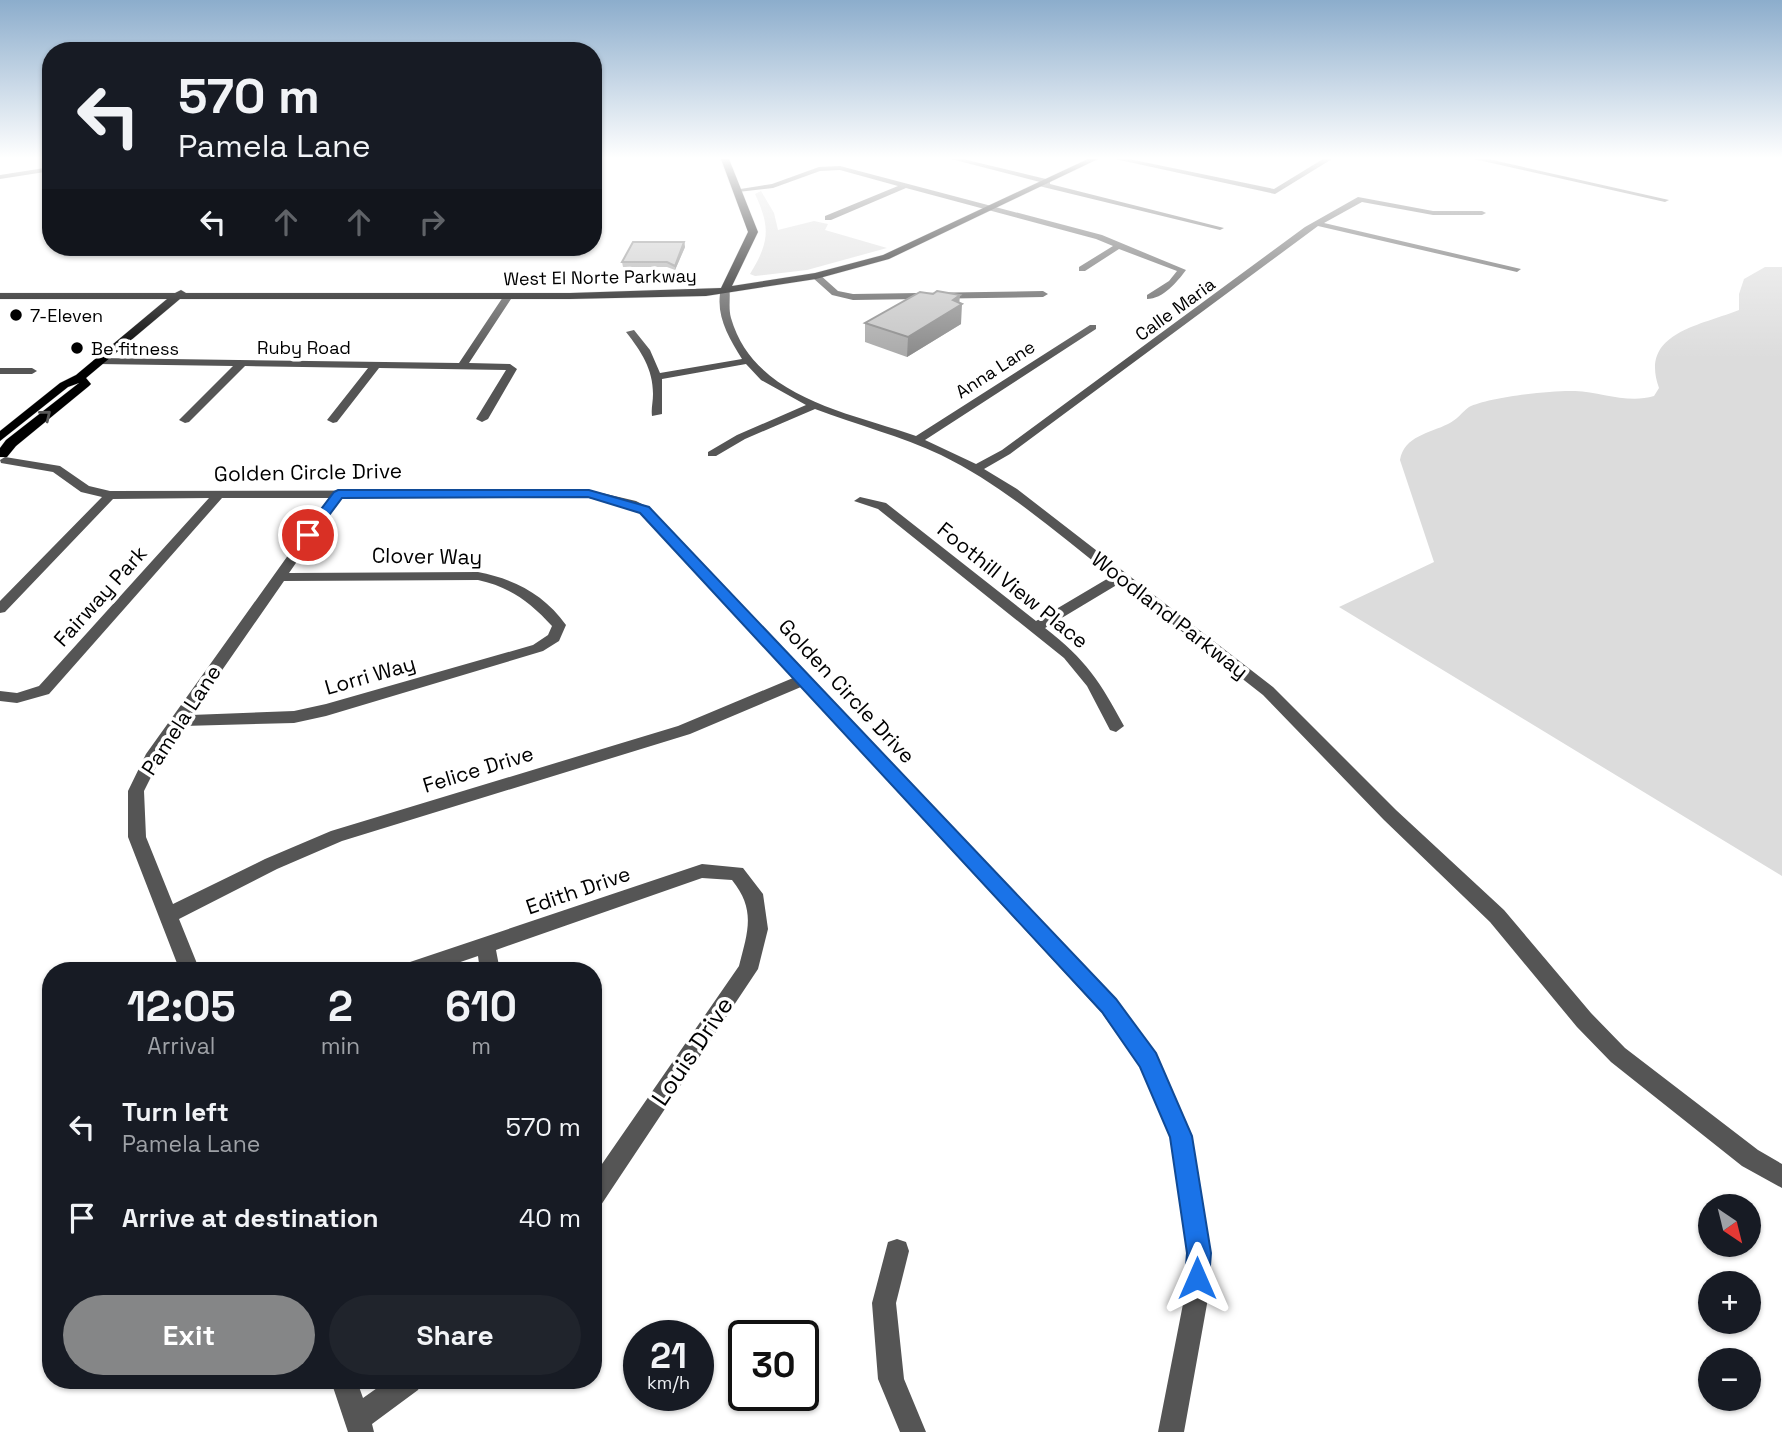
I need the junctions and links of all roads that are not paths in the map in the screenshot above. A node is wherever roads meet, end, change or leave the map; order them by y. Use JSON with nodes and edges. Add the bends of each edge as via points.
{"nodes":[{"id":1,"x":752,"y":226,"type":"edge"},
{"id":2,"x":954,"y":226,"type":"edge"},
{"id":3,"x":1057,"y":226,"type":"edge"},
{"id":4,"x":1212,"y":226,"type":"edge"},
{"id":5,"x":1314,"y":226,"type":"edge"},
{"id":6,"x":1330,"y":226,"type":"edge"},
{"id":7,"x":1220,"y":228,"type":"dead end"},
{"id":8,"x":1119,"y":246,"type":"junction"},
{"id":9,"x":1082,"y":269,"type":"dead end"},
{"id":10,"x":1517,"y":269,"type":"dead end"},
{"id":11,"x":816,"y":276,"type":"junction"},
{"id":12,"x":0,"y":288,"type":"edge"},
{"id":13,"x":726,"y":288,"type":"junction"},
{"id":14,"x":182,"y":292,"type":"junction"},
{"id":15,"x":1043,"y":294,"type":"dead end"},
{"id":16,"x":0,"y":296,"type":"edge"},
{"id":17,"x":508,"y":296,"type":"junction"},
{"id":18,"x":1150,"y":297,"type":"dead end"},
{"id":19,"x":1093,"y":327,"type":"dead end"},
{"id":20,"x":631,"y":332,"type":"dead end"},
{"id":21,"x":98,"y":361,"type":"junction"},
{"id":22,"x":746,"y":361,"type":"junction"},
{"id":23,"x":241,"y":364,"type":"junction"},
{"id":24,"x":376,"y":364,"type":"junction"},
{"id":25,"x":463,"y":365,"type":"junction"},
{"id":26,"x":0,"y":371,"type":"edge"},
{"id":27,"x":32,"y":371,"type":"dead end"},
{"id":28,"x":80,"y":377,"type":"junction"},
{"id":29,"x":656,"y":377,"type":"junction"},
{"id":30,"x":816,"y":405,"type":"junction"},
{"id":31,"x":656,"y":414,"type":"dead end"},
{"id":32,"x":185,"y":419,"type":"dead end"},
{"id":33,"x":333,"y":419,"type":"dead end"},
{"id":34,"x":482,"y":419,"type":"dead end"},
{"id":35,"x":0,"y":437,"type":"edge"},
{"id":36,"x":917,"y":440,"type":"junction"},
{"id":37,"x":712,"y":454,"type":"dead end"},
{"id":38,"x":1,"y":461,"type":"edge"},
{"id":39,"x":977,"y":468,"type":"junction"},
{"id":40,"x":338,"y":494,"type":"junction"},
{"id":41,"x":110,"y":495,"type":"junction"},
{"id":42,"x":218,"y":496,"type":"junction"},
{"id":43,"x":860,"y":501,"type":"dead end"},
{"id":44,"x":278,"y":577,"type":"junction"},
{"id":45,"x":1120,"y":577,"type":"junction"},
{"id":46,"x":0,"y":608,"type":"edge"},
{"id":47,"x":559,"y":625,"type":"joint"},
{"id":48,"x":1035,"y":628,"type":"junction"},
{"id":49,"x":805,"y":679,"type":"junction"},
{"id":50,"x":0,"y":696,"type":"edge"},
{"id":51,"x":178,"y":721,"type":"junction"},
{"id":52,"x":1116,"y":726,"type":"dead end"},
{"id":53,"x":754,"y":894,"type":"joint"},
{"id":54,"x":169,"y":915,"type":"junction"},
{"id":55,"x":486,"y":945,"type":"junction"},
{"id":56,"x":187,"y":962,"type":"edge"},
{"id":57,"x":436,"y":962,"type":"edge"},
{"id":58,"x":489,"y":962,"type":"edge"},
{"id":59,"x":1782,"y":1177,"type":"edge"},
{"id":60,"x":602,"y":1184,"type":"edge"},
{"id":61,"x":897,"y":1251,"type":"dead end"},
{"id":62,"x":347,"y":1389,"type":"edge"},
{"id":63,"x":401,"y":1389,"type":"edge"},
{"id":64,"x":359,"y":1425,"type":"edge"},
{"id":65,"x":913,"y":1432,"type":"edge"},
{"id":66,"x":1171,"y":1432,"type":"edge"}],
"edges":[{"from":1,"to":13,"type":"main road","name":"Woodland Parkway"},
{"from":2,"to":11,"type":"main road","via":[[902,251]]},
{"from":3,"to":8,"type":"street"},
{"from":4,"to":7,"type":"street"},
{"from":5,"to":39,"type":"street","name":"Calle Maria","via":[[1006,452]]},
{"from":6,"to":10,"type":"street"},
{"from":8,"to":9,"type":"street"},
{"from":8,"to":18,"type":"street","via":[[1182,270]]},
{"from":11,"to":13,"type":"main road"},
{"from":11,"to":15,"type":"street","via":[[835,293],[853,297]]},
{"from":12,"to":14,"type":"main road","name":"West El Norte Parkway"},
{"from":13,"to":14,"type":"main road","name":"West El Norte Parkway"},
{"from":13,"to":17,"type":"main road","name":"West El Norte Parkway","via":[[672,295]]},
{"from":13,"to":22,"type":"street","name":"Woodland Parkway","via":[[723,313]]},
{"from":14,"to":16,"type":"main road","name":"West El Norte Parkway"},
{"from":14,"to":17,"type":"main road","name":"West El Norte Parkway"},
{"from":14,"to":21,"type":"main road"},
{"from":17,"to":25,"type":"street"},
{"from":19,"to":36,"type":"street","name":"Anna Lane"},
{"from":20,"to":29,"type":"street","via":[[646,347]]},
{"from":21,"to":23,"type":"street","name":"Ruby Road"},
{"from":21,"to":28,"type":"main road"},
{"from":22,"to":29,"type":"street"},
{"from":22,"to":30,"type":"street","name":"Woodland Parkway","via":[[767,381]]},
{"from":23,"to":24,"type":"street","name":"Ruby Road"},
{"from":23,"to":32,"type":"street"},
{"from":24,"to":25,"type":"street","name":"Ruby Road"},
{"from":24,"to":33,"type":"street"},
{"from":25,"to":34,"type":"street","name":"Ruby Road","via":[[512,369]]},
{"from":26,"to":27,"type":"street"},
{"from":28,"to":35,"type":"main road"},
{"from":38,"to":28,"type":"main road","one_way":true,"via":[[11,443],[85,384]]},
{"from":29,"to":31,"type":"street"},
{"from":30,"to":36,"type":"street","name":"Woodland Parkway"},
{"from":30,"to":37,"type":"street"},
{"from":36,"to":39,"type":"street","name":"Woodland Parkway"},
{"from":38,"to":41,"type":"street","name":"Golden Circle Drive","via":[[65,475],[85,489]]},
{"from":39,"to":45,"type":"street","name":"Woodland Parkway"},
{"from":40,"to":42,"type":"street","name":"Golden Circle Drive"},
{"from":40,"to":44,"type":"street","name":"Pamela Lane"},
{"from":40,"to":49,"type":"street","name":"Golden Circle Drive","via":[[589,494],[632,504],[644,510]]},
{"from":41,"to":42,"type":"street","name":"Golden Circle Drive"},
{"from":41,"to":46,"type":"street"},
{"from":42,"to":50,"type":"street","name":"Fairway Park","via":[[44,690],[17,698]]},
{"from":43,"to":48,"type":"street","name":"Foothill View Place","via":[[883,506]]},
{"from":44,"to":47,"type":"street","name":"Clover Way","via":[[478,576],[531,595]]},
{"from":44,"to":51,"type":"street","name":"Pamela Lane"},
{"from":45,"to":48,"type":"street"},
{"from":45,"to":59,"type":"street","name":"Woodland Parkway","via":[[1268,691],[1497,916],[1618,1055],[1750,1158]]},
{"from":47,"to":51,"type":"street","name":"Lorri Way","via":[[554,638],[538,648],[326,710],[294,717]]},
{"from":48,"to":52,"type":"street","name":"Foothill View Place","via":[[1085,674]]},
{"from":49,"to":54,"type":"street","name":"Felice Drive","via":[[684,730],[337,836]]},
{"from":49,"to":66,"type":"street","name":"Golden Circle Drive","via":[[1109,1006],[1148,1060],[1181,1136],[1199,1253],[1195,1304]]},
{"from":51,"to":54,"type":"street","name":"Pamela Lane","via":[[136,791],[136,837]]},
{"from":53,"to":55,"type":"street","name":"Edith Drive","via":[[737,873],[702,871]]},
{"from":53,"to":60,"type":"street","name":"Louis Drive","via":[[758,929],[748,969]]},
{"from":54,"to":56,"type":"street","name":"Pamela Lane"},
{"from":55,"to":57,"type":"street","name":"Edith Drive"},
{"from":55,"to":58,"type":"street"},
{"from":61,"to":65,"type":"street","via":[[885,1316],[891,1378]]},
{"from":62,"to":64,"type":"street"},
{"from":63,"to":64,"type":"street"}]}
